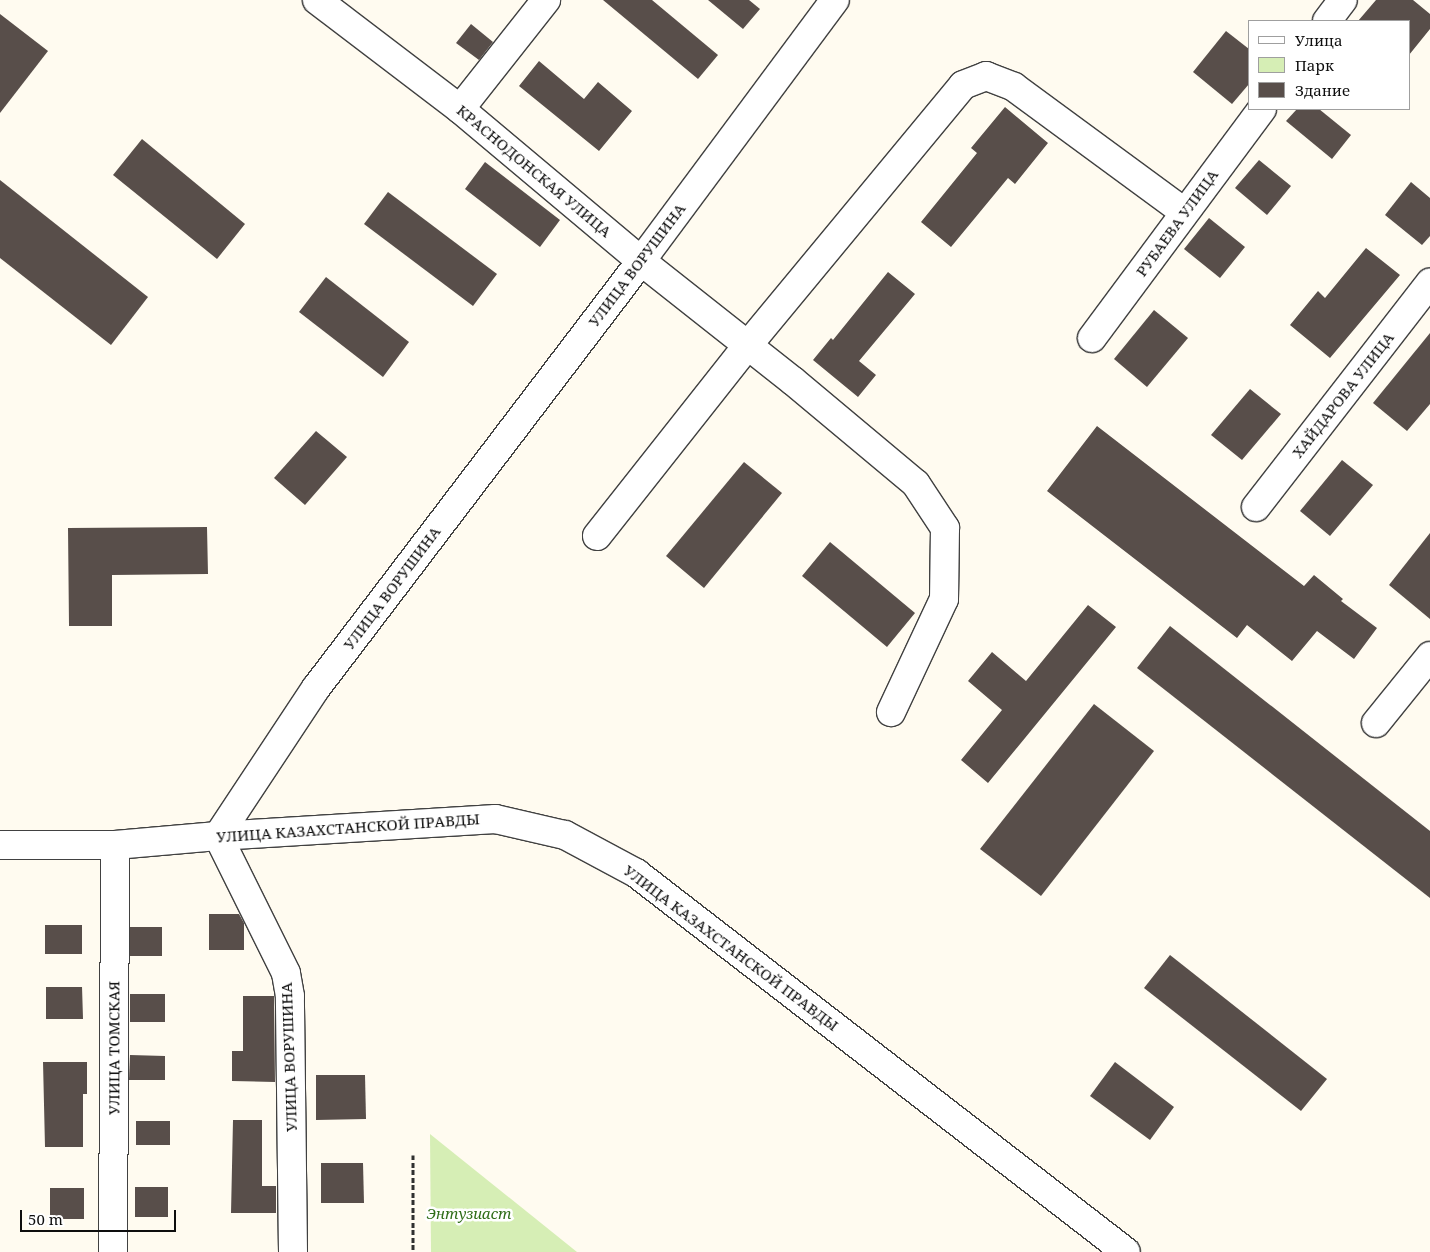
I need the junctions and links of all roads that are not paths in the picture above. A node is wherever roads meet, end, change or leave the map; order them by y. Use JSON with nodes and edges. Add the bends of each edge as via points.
{"nodes":[{"id":1,"x":317,"y":0,"type":"edge"},
{"id":2,"x":546,"y":0,"type":"edge"},
{"id":3,"x":835,"y":0,"type":"edge"},
{"id":4,"x":1343,"y":0,"type":"edge"},
{"id":5,"x":1328,"y":20,"type":"edge"},
{"id":6,"x":460,"y":110,"type":"junction"},
{"id":7,"x":1261,"y":110,"type":"edge"},
{"id":8,"x":1184,"y":212,"type":"junction"},
{"id":9,"x":641,"y":261,"type":"junction"},
{"id":10,"x":1430,"y":283,"type":"edge"},
{"id":11,"x":1092,"y":338,"type":"dead end"},
{"id":12,"x":748,"y":345,"type":"junction"},
{"id":13,"x":1256,"y":507,"type":"dead end"},
{"id":14,"x":597,"y":536,"type":"dead end"},
{"id":15,"x":1430,"y":656,"type":"edge"},
{"id":16,"x":891,"y":712,"type":"dead end"},
{"id":17,"x":1376,"y":723,"type":"dead end"},
{"id":18,"x":218,"y":836,"type":"junction"},
{"id":19,"x":0,"y":844,"type":"edge"},
{"id":20,"x":115,"y":845,"type":"junction"},
{"id":21,"x":113,"y":1252,"type":"edge"},
{"id":22,"x":293,"y":1252,"type":"edge"},
{"id":23,"x":1126,"y":1252,"type":"edge"}],
"edges":[{"from":1,"to":6,"type":"street","name":"КРАСНОДОНСКАЯ УЛИЦА"},
{"from":2,"to":6,"type":"street"},
{"from":3,"to":9,"type":"street","name":"УЛИЦА ВОРУШИНА"},
{"from":4,"to":5,"type":"street"},
{"from":6,"to":9,"type":"street","name":"КРАСНОДОНСКАЯ УЛИЦА"},
{"from":7,"to":8,"type":"street","name":"РУБАЕВА УЛИЦА"},
{"from":8,"to":11,"type":"street","name":"РУБАЕВА УЛИЦА"},
{"from":8,"to":12,"type":"street","via":[[1014,87],[986,76],[963,85]]},
{"from":9,"to":12,"type":"street","name":"КРАСНОДОНСКАЯ УЛИЦА"},
{"from":9,"to":18,"type":"street","name":"УЛИЦА ВОРУШИНА","via":[[316,688]]},
{"from":10,"to":13,"type":"street","name":"ХАЙДАРОВА УЛИЦА"},
{"from":12,"to":14,"type":"street"},
{"from":12,"to":16,"type":"street","name":"КРАСНОДОНСКАЯ УЛИЦА","via":[[916,484],[945,528],[944,599]]},
{"from":15,"to":17,"type":"street"},
{"from":18,"to":20,"type":"street","name":"УЛИЦА КАЗАХСТАНСКОЙ ПРАВДЫ"},
{"from":18,"to":22,"type":"street","name":"УЛИЦА ВОРУШИНА","via":[[286,973],[290,996]]},
{"from":18,"to":23,"type":"street","name":"УЛИЦА КАЗАХСТАНСКОЙ ПРАВДЫ","via":[[495,819],[565,835],[636,873]]},
{"from":19,"to":20,"type":"street","name":"УЛИЦА КАЗАХСТАНСКОЙ ПРАВДЫ"},
{"from":20,"to":21,"type":"street","name":"УЛИЦА ТОМСКАЯ"}]}
